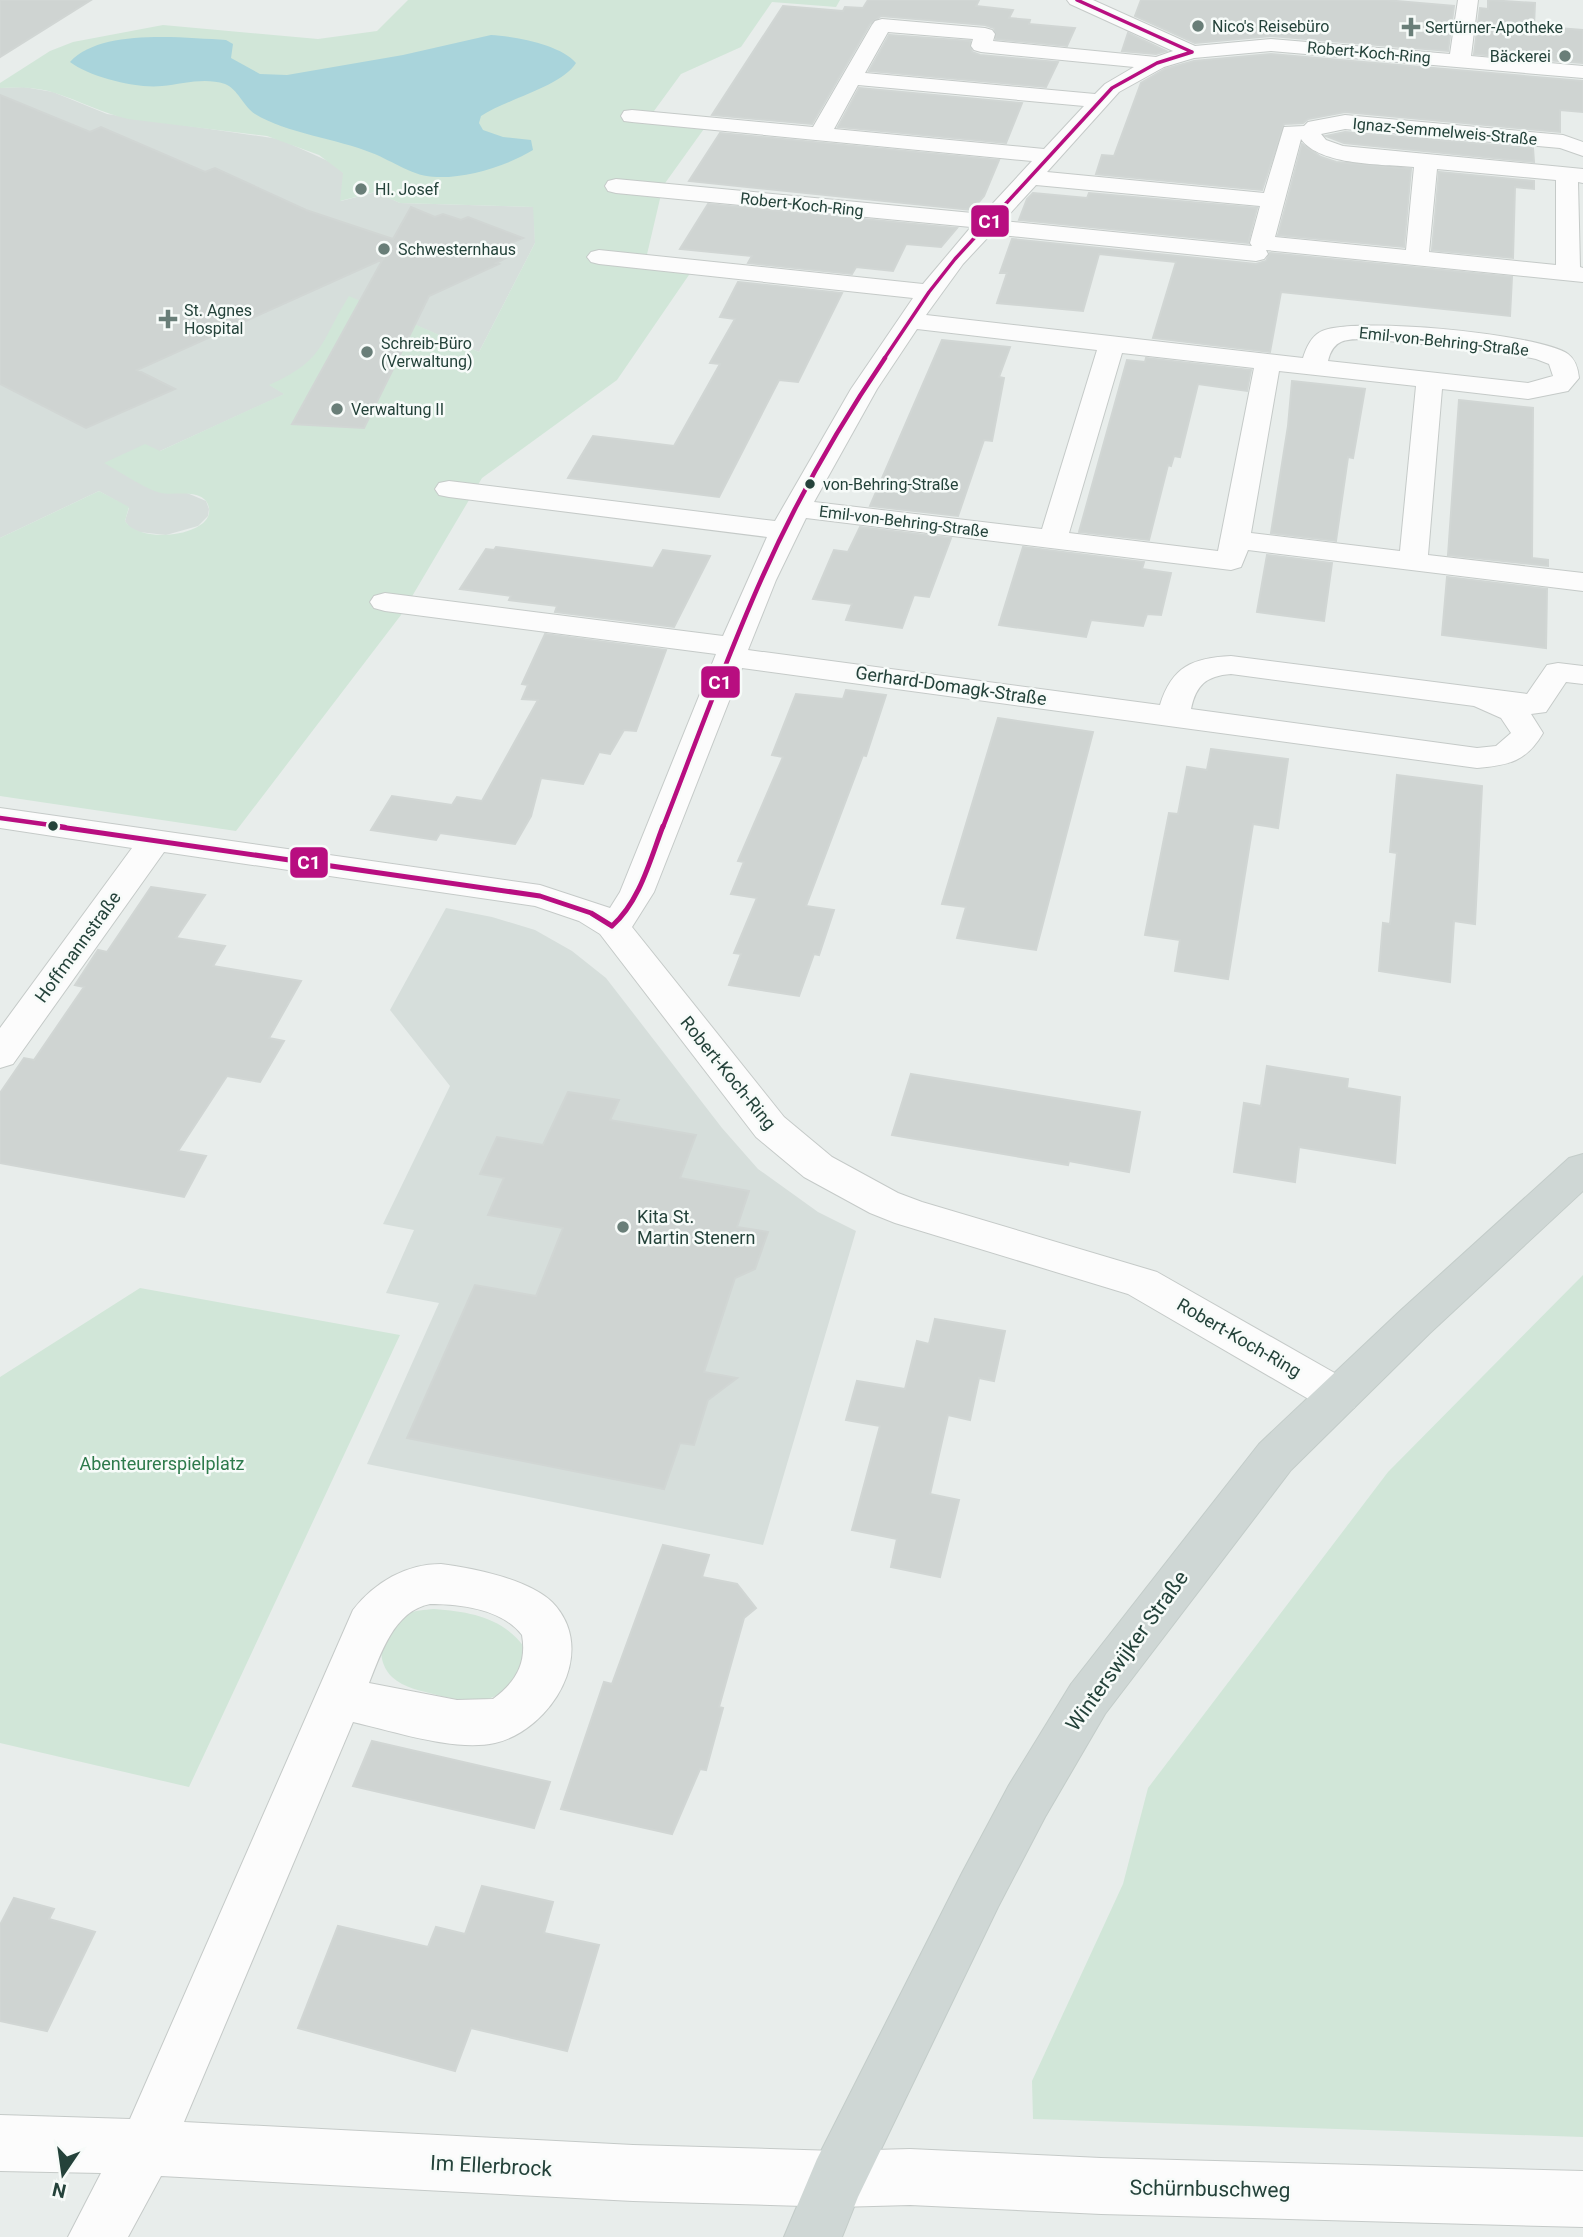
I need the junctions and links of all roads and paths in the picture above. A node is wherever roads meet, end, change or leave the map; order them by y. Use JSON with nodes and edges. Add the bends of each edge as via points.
{"nodes":[{"id":1,"x":1077,"y":0,"type":"edge"},
{"id":2,"x":1468,"y":0,"type":"edge"},
{"id":3,"x":1192,"y":52,"type":"junction"},
{"id":4,"x":1460,"y":60,"type":"junction"},
{"id":5,"x":1157,"y":63,"type":"junction"},
{"id":6,"x":1583,"y":72,"type":"edge"},
{"id":7,"x":852,"y":78,"type":"junction"},
{"id":8,"x":1099,"y":101,"type":"junction"},
{"id":9,"x":632,"y":116,"type":"dead end"},
{"id":10,"x":1308,"y":133,"type":"junction"},
{"id":11,"x":820,"y":134,"type":"junction"},
{"id":12,"x":1583,"y":149,"type":"edge"},
{"id":13,"x":1048,"y":156,"type":"junction"},
{"id":14,"x":1426,"y":161,"type":"junction"},
{"id":15,"x":1575,"y":175,"type":"edge"},
{"id":16,"x":1028,"y":177,"type":"junction"},
{"id":17,"x":616,"y":186,"type":"dead end"},
{"id":18,"x":1275,"y":201,"type":"junction"},
{"id":19,"x":987,"y":224,"type":"junction"},
{"id":20,"x":1256,"y":254,"type":"dead end"},
{"id":21,"x":599,"y":257,"type":"dead end"},
{"id":22,"x":1417,"y":258,"type":"junction"},
{"id":23,"x":1576,"y":275,"type":"edge"},
{"id":24,"x":929,"y":292,"type":"junction"},
{"id":25,"x":909,"y":321,"type":"junction"},
{"id":26,"x":1112,"y":344,"type":"junction"},
{"id":27,"x":1268,"y":362,"type":"junction"},
{"id":28,"x":1314,"y":367,"type":"junction"},
{"id":29,"x":1430,"y":380,"type":"junction"},
{"id":30,"x":449,"y":489,"type":"dead end"},
{"id":31,"x":791,"y":519,"type":"junction"},
{"id":32,"x":1053,"y":539,"type":"junction"},
{"id":33,"x":1235,"y":540,"type":"junction"},
{"id":34,"x":1413,"y":562,"type":"junction"},
{"id":35,"x":1583,"y":582,"type":"edge"},
{"id":36,"x":385,"y":602,"type":"dead end"},
{"id":37,"x":732,"y":652,"type":"junction"},
{"id":38,"x":1583,"y":675,"type":"edge"},
{"id":39,"x":1474,"y":697,"type":"junction"},
{"id":40,"x":1173,"y":716,"type":"junction"},
{"id":41,"x":0,"y":818,"type":"edge"},
{"id":42,"x":156,"y":839,"type":"junction"},
{"id":43,"x":612,"y":926,"type":"junction"},
{"id":44,"x":0,"y":1055,"type":"edge"},
{"id":45,"x":1583,"y":1168,"type":"edge"},
{"id":46,"x":1339,"y":1396,"type":"junction"},
{"id":47,"x":340,"y":1697,"type":"dead end"},
{"id":48,"x":0,"y":2143,"type":"edge"},
{"id":49,"x":145,"y":2149,"type":"junction"},
{"id":50,"x":837,"y":2179,"type":"junction"},
{"id":51,"x":1583,"y":2199,"type":"edge"},
{"id":52,"x":97,"y":2237,"type":"edge"},
{"id":53,"x":813,"y":2237,"type":"edge"}],
"edges":[{"from":1,"to":3,"type":"street"},
{"from":2,"to":4,"type":"street"},
{"from":3,"to":4,"type":"street","name":"Robert-Koch-Ring","via":[[1271,45]]},
{"from":3,"to":5,"type":"street","name":"Robert-Koch-Ring"},
{"from":4,"to":6,"type":"street","name":"Robert-Koch-Ring"},
{"from":5,"to":7,"type":"street","name":"Robert-Koch-Ring","via":[[981,46],[985,34],[882,25]]},
{"from":5,"to":8,"type":"street","name":"Robert-Koch-Ring","via":[[1112,88]]},
{"from":7,"to":8,"type":"street"},
{"from":7,"to":11,"type":"street","name":"Robert-Koch-Ring"},
{"from":8,"to":13,"type":"street","name":"Robert-Koch-Ring"},
{"from":9,"to":11,"type":"street"},
{"from":10,"to":12,"type":"street","name":"Ignaz-Semmelweis-Straße","via":[[1345,122],[1563,142]]},
{"from":10,"to":14,"type":"street","name":"Ignaz-Semmelweis-Straße","via":[[1321,147],[1342,153]]},
{"from":10,"to":18,"type":"street","name":"Ignaz-Semmelweis-Straße","via":[[1292,132]]},
{"from":11,"to":13,"type":"street"},
{"from":13,"to":16,"type":"street","name":"Robert-Koch-Ring"},
{"from":14,"to":15,"type":"street","name":"Ignaz-Semmelweis-Straße"},
{"from":14,"to":22,"type":"street","name":"Ignaz-Semmelweis-Straße"},
{"from":15,"to":23,"type":"street","name":"Ignaz-Semmelweis-Straße"},
{"from":16,"to":18,"type":"street"},
{"from":16,"to":19,"type":"street","name":"Robert-Koch-Ring"},
{"from":17,"to":19,"type":"street","name":"Robert-Koch-Ring"},
{"from":18,"to":22,"type":"street","name":"Ignaz-Semmelweis-Straße","via":[[1262,243]]},
{"from":19,"to":20,"type":"street","name":"Robert-Koch-Ring"},
{"from":19,"to":24,"type":"street","name":"Robert-Koch-Ring"},
{"from":21,"to":24,"type":"street"},
{"from":22,"to":23,"type":"street","name":"Ignaz-Semmelweis-Straße"},
{"from":24,"to":25,"type":"street","name":"Robert-Koch-Ring"},
{"from":25,"to":26,"type":"street","name":"Emil-von-Behring-Straße"},
{"from":25,"to":31,"type":"street","name":"Robert-Koch-Ring","via":[[864,389]]},
{"from":26,"to":27,"type":"street","name":"Emil-von-Behring-Straße"},
{"from":26,"to":32,"type":"street"},
{"from":27,"to":28,"type":"street","name":"Emil-von-Behring-Straße"},
{"from":27,"to":33,"type":"street"},
{"from":28,"to":29,"type":"street","name":"Emil-von-Behring-Straße"},
{"from":28,"to":29,"type":"street","name":"Emil-von-Behring-Straße","via":[[1317,348],[1325,338],[1342,331],[1366,331],[1526,349],[1560,360],[1566,369],[1566,378],[1559,385],[1528,391]]},
{"from":29,"to":34,"type":"street"},
{"from":30,"to":31,"type":"street"},
{"from":31,"to":32,"type":"street","name":"Emil-von-Behring-Straße"},
{"from":31,"to":37,"type":"street","name":"Robert-Koch-Ring"},
{"from":32,"to":33,"type":"street","name":"Emil-von-Behring-Straße","via":[[1231,561]]},
{"from":33,"to":34,"type":"street"},
{"from":34,"to":35,"type":"street"},
{"from":36,"to":37,"type":"street"},
{"from":37,"to":40,"type":"street","name":"Gerhard-Domagk-Straße"},
{"from":37,"to":43,"type":"street","name":"Robert-Koch-Ring","via":[[637,892]]},
{"from":38,"to":39,"type":"street","name":"Gerhard-Domagk-Straße","via":[[1558,672],[1535,705]]},
{"from":39,"to":40,"type":"street","name":"Gerhard-Domagk-Straße","via":[[1210,666],[1194,672],[1182,685]]},
{"from":39,"to":40,"type":"street","name":"Gerhard-Domagk-Straße","via":[[1500,703],[1519,714],[1527,733],[1520,747],[1503,756],[1477,758]]},
{"from":41,"to":42,"type":"street"},
{"from":42,"to":43,"type":"street","via":[[540,896],[591,913]]},
{"from":42,"to":44,"type":"street","name":"Hoffmannstraße"},
{"from":43,"to":46,"type":"street","name":"Robert-Koch-Ring","via":[[770,1127],[818,1167],[909,1213],[1142,1283]]},
{"from":45,"to":46,"type":"main road","name":"Winterswijker Straße"},
{"from":46,"to":50,"type":"main road","name":"Winterswijker Straße","via":[[1275,1457],[1088,1699],[980,1890]]},
{"from":47,"to":49,"type":"street"},
{"from":48,"to":49,"type":"street","name":"Im Ellerbrock"},
{"from":49,"to":50,"type":"street","name":"Im Ellerbrock"},
{"from":49,"to":52,"type":"street"},
{"from":50,"to":51,"type":"street","name":"Schürnbuschweg","via":[[910,2177]]},
{"from":50,"to":53,"type":"main road","name":"Winterswijker Straße"}]}
